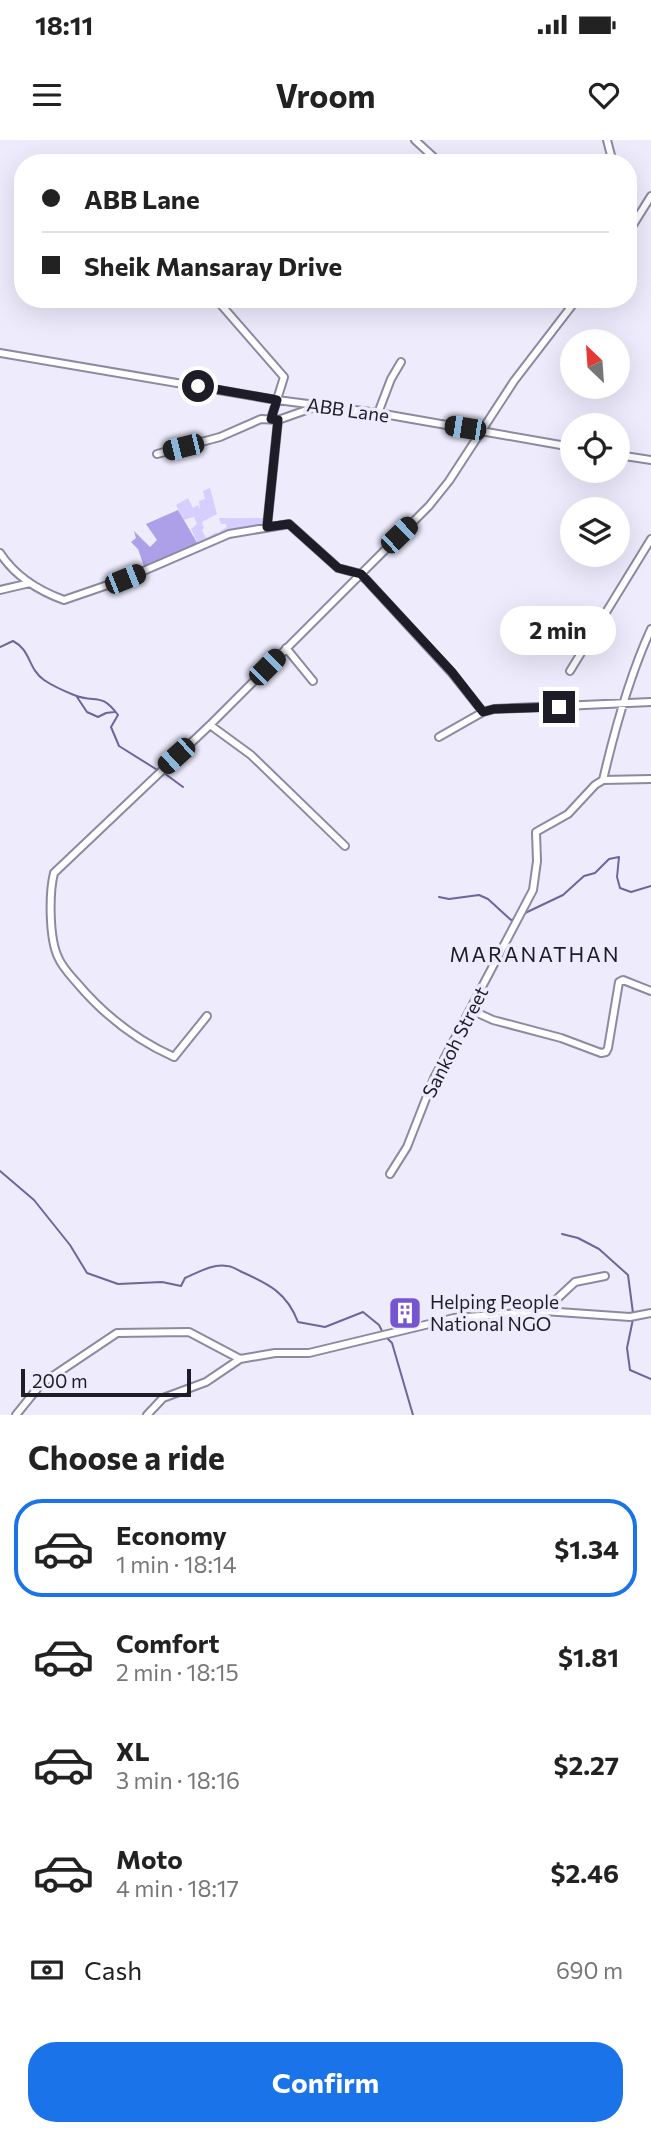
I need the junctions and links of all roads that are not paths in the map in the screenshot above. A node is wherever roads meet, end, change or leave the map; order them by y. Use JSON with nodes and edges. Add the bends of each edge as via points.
{"nodes":[{"id":1,"x":415,"y":140,"type":"edge"},
{"id":2,"x":430,"y":154,"type":"edge"},
{"id":3,"x":651,"y":196,"type":"edge"},
{"id":4,"x":637,"y":217,"type":"edge"},
{"id":5,"x":224,"y":308,"type":"edge"},
{"id":6,"x":570,"y":308,"type":"edge"},
{"id":7,"x":0,"y":354,"type":"edge"},
{"id":8,"x":401,"y":362,"type":"dead end"},
{"id":9,"x":277,"y":400,"type":"junction"},
{"id":10,"x":317,"y":407,"type":"junction"},
{"id":11,"x":378,"y":413,"type":"junction"},
{"id":12,"x":275,"y":419,"type":"junction"},
{"id":13,"x":482,"y":431,"type":"junction"},
{"id":14,"x":560,"y":445,"type":"edge"},
{"id":15,"x":157,"y":454,"type":"dead end"},
{"id":16,"x":630,"y":457,"type":"edge"},
{"id":17,"x":651,"y":460,"type":"edge"},
{"id":18,"x":267,"y":527,"type":"junction"},
{"id":19,"x":651,"y":539,"type":"edge"},
{"id":20,"x":0,"y":553,"type":"edge"},
{"id":21,"x":361,"y":574,"type":"junction"},
{"id":22,"x":30,"y":583,"type":"junction"},
{"id":23,"x":0,"y":590,"type":"edge"},
{"id":24,"x":651,"y":629,"type":"edge"},
{"id":25,"x":286,"y":648,"type":"junction"},
{"id":26,"x":570,"y":671,"type":"dead end"},
{"id":27,"x":313,"y":681,"type":"dead end"},
{"id":28,"x":623,"y":702,"type":"junction"},
{"id":29,"x":651,"y":702,"type":"edge"},
{"id":30,"x":483,"y":712,"type":"junction"},
{"id":31,"x":210,"y":725,"type":"junction"},
{"id":32,"x":439,"y":737,"type":"dead end"},
{"id":33,"x":651,"y":779,"type":"edge"},
{"id":34,"x":603,"y":780,"type":"junction"},
{"id":35,"x":345,"y":846,"type":"dead end"},
{"id":36,"x":651,"y":991,"type":"edge"},
{"id":37,"x":471,"y":1010,"type":"junction"},
{"id":38,"x":207,"y":1016,"type":"dead end"},
{"id":39,"x":390,"y":1174,"type":"dead end"},
{"id":40,"x":605,"y":1276,"type":"dead end"},
{"id":41,"x":544,"y":1311,"type":"junction"},
{"id":42,"x":651,"y":1313,"type":"edge"},
{"id":43,"x":240,"y":1359,"type":"junction"},
{"id":44,"x":16,"y":1415,"type":"edge"},
{"id":45,"x":147,"y":1415,"type":"edge"}],
"edges":[{"from":1,"to":2,"type":"street"},
{"from":3,"to":4,"type":"street"},
{"from":5,"to":9,"type":"street","via":[[284,377]]},
{"from":6,"to":13,"type":"street"},
{"from":7,"to":9,"type":"street","name":"ABB Lane"},
{"from":8,"to":11,"type":"street"},
{"from":9,"to":10,"type":"street","name":"ABB Lane"},
{"from":9,"to":12,"type":"street"},
{"from":10,"to":11,"type":"street","name":"ABB Lane"},
{"from":10,"to":12,"type":"street"},
{"from":11,"to":13,"type":"street","name":"ABB Lane"},
{"from":12,"to":15,"type":"street"},
{"from":12,"to":18,"type":"street"},
{"from":13,"to":14,"type":"street","name":"ABB Lane"},
{"from":13,"to":21,"type":"street","via":[[429,506]]},
{"from":16,"to":17,"type":"street"},
{"from":18,"to":21,"type":"street","via":[[289,524],[338,568]]},
{"from":18,"to":22,"type":"street","via":[[229,534],[64,600]]},
{"from":19,"to":26,"type":"street"},
{"from":20,"to":22,"type":"street"},
{"from":21,"to":25,"type":"street"},
{"from":21,"to":30,"type":"street"},
{"from":22,"to":23,"type":"street"},
{"from":24,"to":28,"type":"street"},
{"from":25,"to":27,"type":"street"},
{"from":25,"to":31,"type":"street"},
{"from":28,"to":29,"type":"street"},
{"from":28,"to":30,"type":"street"},
{"from":28,"to":34,"type":"street"},
{"from":30,"to":32,"type":"street"},
{"from":31,"to":35,"type":"street","via":[[251,755]]},
{"from":31,"to":38,"type":"street","via":[[54,873],[51,886],[54,945],[62,965],[132,1035],[174,1057]]},
{"from":33,"to":34,"type":"street"},
{"from":34,"to":37,"type":"street","name":"Sankoh Street","via":[[568,814],[536,832],[533,890]]},
{"from":36,"to":37,"type":"street","via":[[623,980],[618,985],[608,1048],[601,1053]]},
{"from":37,"to":39,"type":"street","name":"Sankoh Street"},
{"from":40,"to":41,"type":"street","via":[[575,1282]]},
{"from":41,"to":42,"type":"street","via":[[630,1317]]},
{"from":41,"to":43,"type":"street","via":[[454,1318],[309,1353]]},
{"from":43,"to":44,"type":"street","via":[[189,1332],[117,1333],[41,1384]]},
{"from":43,"to":45,"type":"street","via":[[197,1386],[163,1398]]}]}
